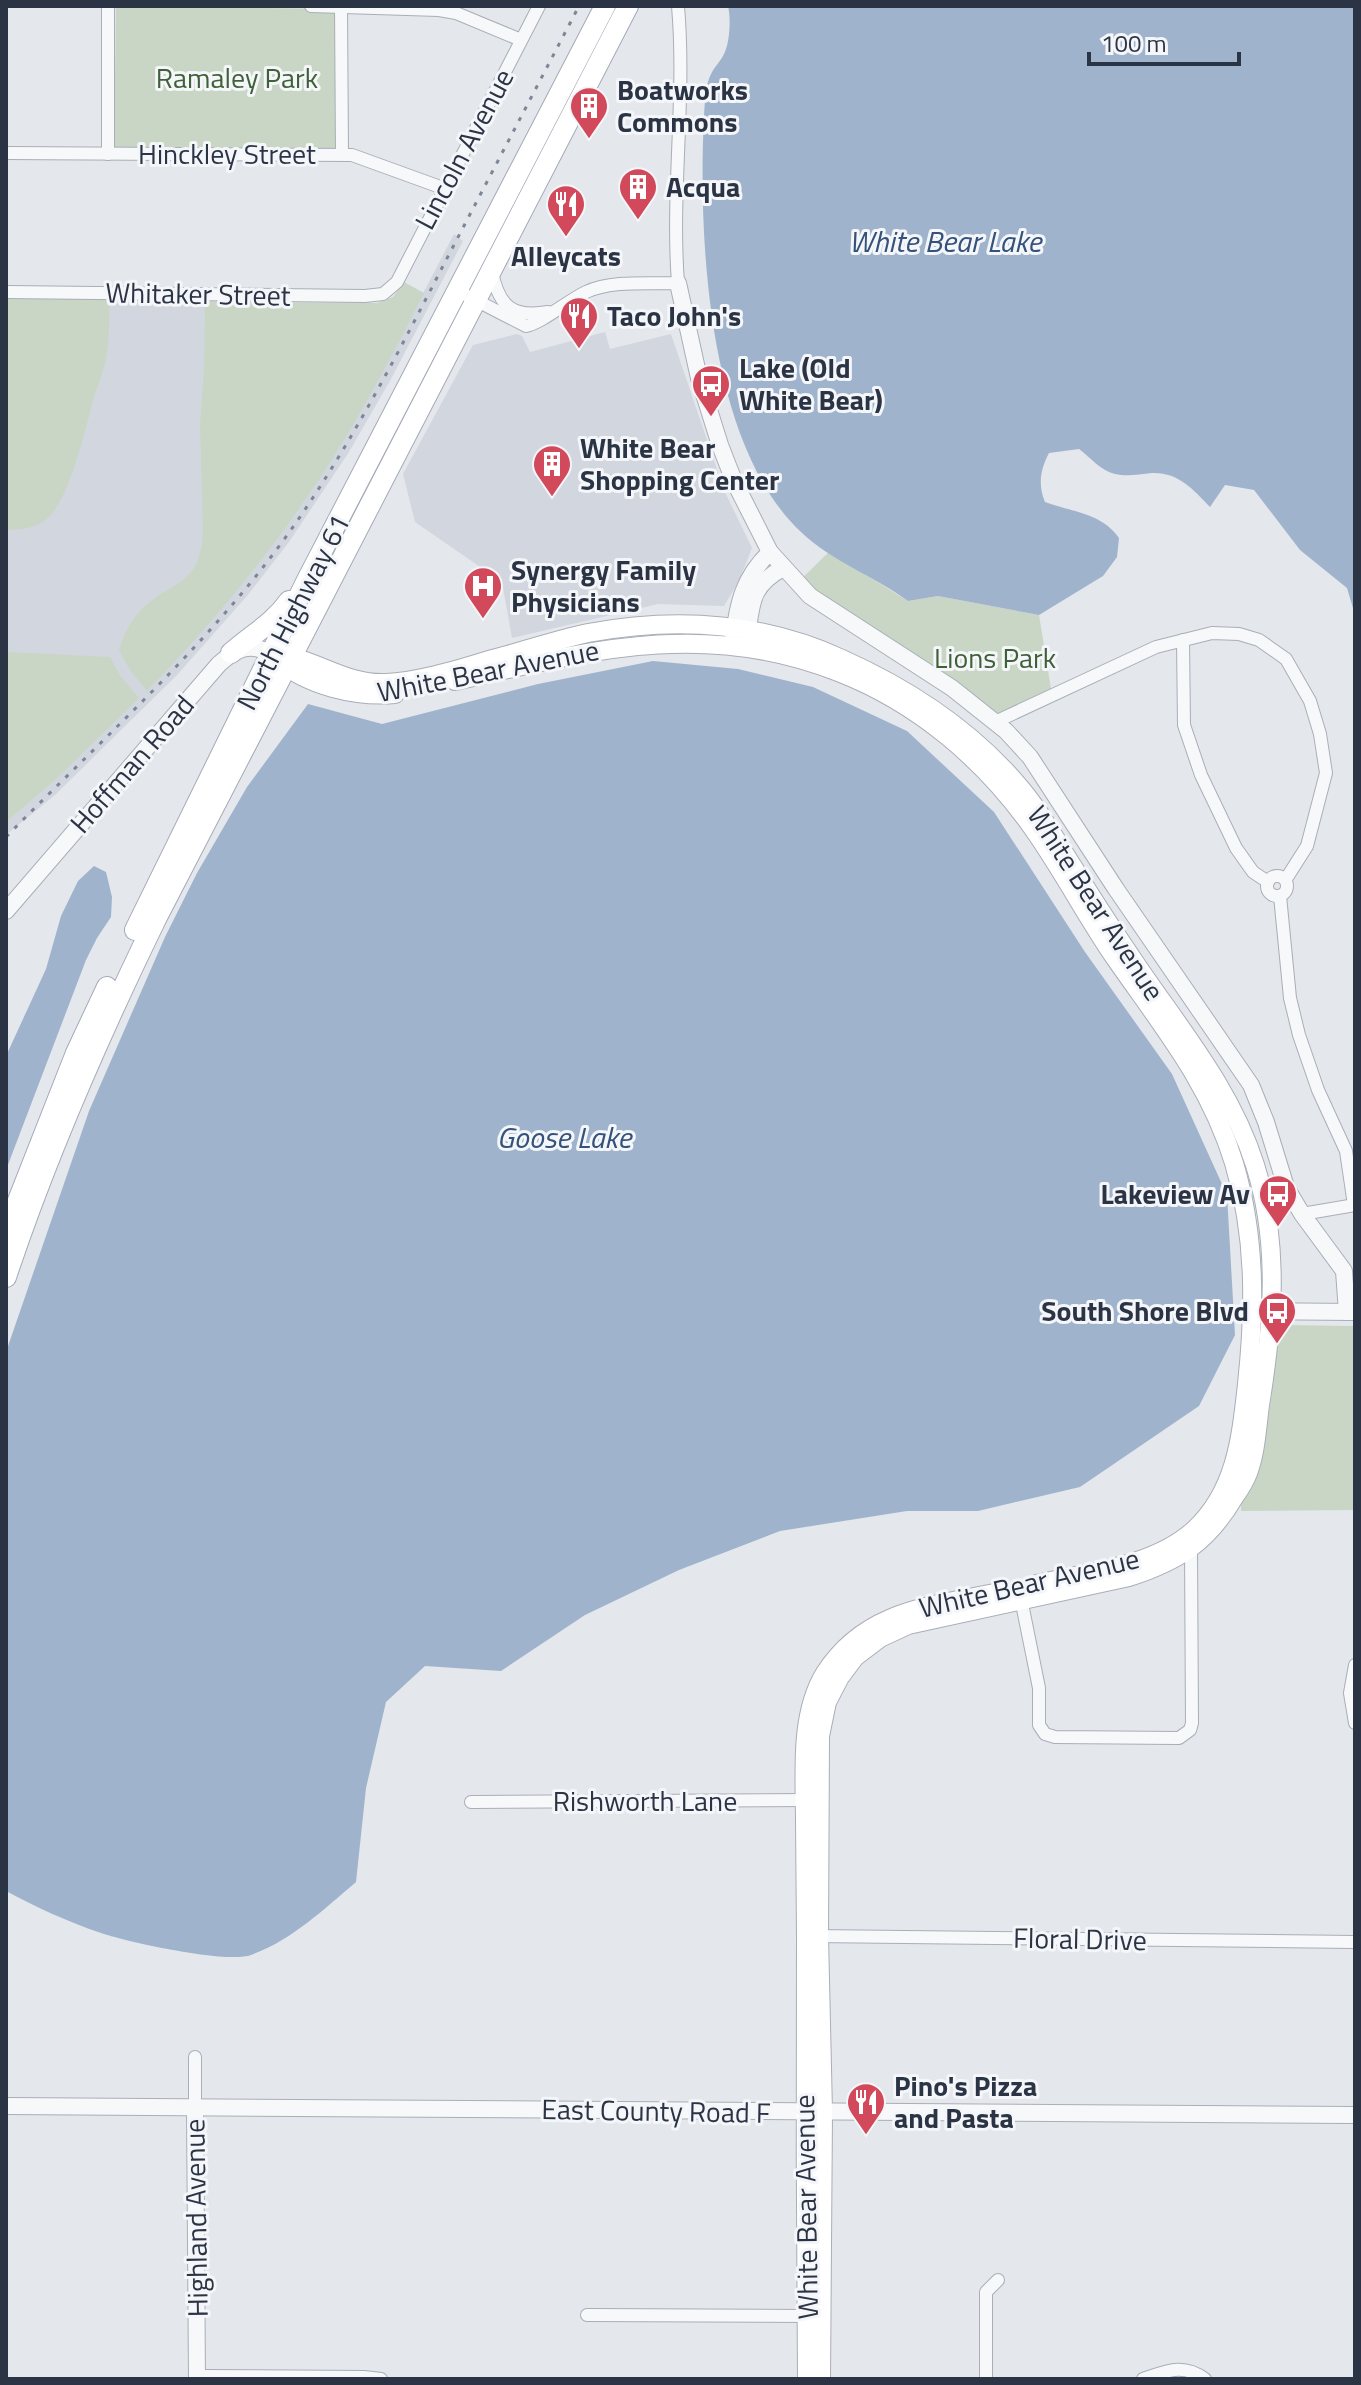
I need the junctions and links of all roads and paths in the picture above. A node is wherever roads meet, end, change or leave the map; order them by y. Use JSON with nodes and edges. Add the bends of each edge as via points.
{"nodes":[{"id":1,"x":108,"y":6,"type":"edge"},
{"id":2,"x":311,"y":6,"type":"edge"},
{"id":3,"x":341,"y":6,"type":"edge"},
{"id":4,"x":539,"y":6,"type":"edge"},
{"id":5,"x":605,"y":6,"type":"edge"},
{"id":6,"x":628,"y":6,"type":"edge"},
{"id":7,"x":678,"y":6,"type":"edge"},
{"id":8,"x":521,"y":40,"type":"junction"},
{"id":9,"x":6,"y":153,"type":"edge"},
{"id":10,"x":108,"y":154,"type":"junction"},
{"id":11,"x":342,"y":154,"type":"junction"},
{"id":12,"x":443,"y":188,"type":"junction"},
{"id":13,"x":491,"y":270,"type":"junction"},
{"id":14,"x":678,"y":283,"type":"junction"},
{"id":15,"x":388,"y":291,"type":"joint"},
{"id":16,"x":6,"y":292,"type":"edge"},
{"id":17,"x":467,"y":303,"type":"junction"},
{"id":18,"x":551,"y":311,"type":"junction"},
{"id":19,"x":770,"y":552,"type":"junction"},
{"id":20,"x":783,"y":568,"type":"junction"},
{"id":21,"x":307,"y":580,"type":"junction"},
{"id":22,"x":740,"y":638,"type":"junction"},
{"id":23,"x":1183,"y":640,"type":"junction"},
{"id":24,"x":231,"y":653,"type":"junction"},
{"id":25,"x":283,"y":659,"type":"junction"},
{"id":26,"x":995,"y":722,"type":"junction"},
{"id":27,"x":1286,"y":879,"type":"junction"},
{"id":28,"x":1268,"y":882,"type":"junction"},
{"id":29,"x":1280,"y":896,"type":"junction"},
{"id":30,"x":6,"y":911,"type":"edge"},
{"id":31,"x":1354,"y":1205,"type":"edge"},
{"id":32,"x":1302,"y":1214,"type":"junction"},
{"id":33,"x":6,"y":1231,"type":"edge"},
{"id":34,"x":6,"y":1277,"type":"edge"},
{"id":35,"x":1263,"y":1311,"type":"junction"},
{"id":36,"x":1351,"y":1312,"type":"edge"},
{"id":37,"x":1191,"y":1548,"type":"junction"},
{"id":38,"x":1021,"y":1594,"type":"junction"},
{"id":39,"x":1355,"y":1665,"type":"edge"},
{"id":40,"x":1355,"y":1723,"type":"edge"},
{"id":41,"x":812,"y":1800,"type":"junction"},
{"id":42,"x":471,"y":1802,"type":"dead end"},
{"id":43,"x":812,"y":1936,"type":"junction"},
{"id":44,"x":1355,"y":1942,"type":"edge"},
{"id":45,"x":195,"y":2057,"type":"dead end"},
{"id":46,"x":6,"y":2106,"type":"edge"},
{"id":47,"x":195,"y":2106,"type":"junction"},
{"id":48,"x":813,"y":2112,"type":"junction"},
{"id":49,"x":1355,"y":2115,"type":"edge"},
{"id":50,"x":998,"y":2280,"type":"dead end"},
{"id":51,"x":587,"y":2315,"type":"dead end"},
{"id":52,"x":807,"y":2316,"type":"junction"},
{"id":53,"x":197,"y":2378,"type":"edge"},
{"id":54,"x":381,"y":2379,"type":"edge"},
{"id":55,"x":807,"y":2379,"type":"edge"},
{"id":56,"x":821,"y":2379,"type":"edge"},
{"id":57,"x":986,"y":2379,"type":"edge"},
{"id":58,"x":1143,"y":2379,"type":"edge"},
{"id":59,"x":1205,"y":2379,"type":"edge"}],
"edges":[{"from":1,"to":10,"type":"street"},
{"from":2,"to":3,"type":"street"},
{"from":3,"to":8,"type":"street","via":[[456,13]]},
{"from":3,"to":11,"type":"street"},
{"from":4,"to":8,"type":"street","name":"Lincoln Avenue"},
{"from":5,"to":17,"type":"main road","name":"North Highway 61"},
{"from":6,"to":13,"type":"main road","name":"North Highway 61"},
{"from":7,"to":14,"type":"street"},
{"from":8,"to":12,"type":"street","name":"Lincoln Avenue"},
{"from":9,"to":10,"type":"street","name":"Hinckley Street"},
{"from":10,"to":11,"type":"street","name":"Hinckley Street"},
{"from":11,"to":12,"type":"street","name":"Hinckley Street"},
{"from":12,"to":15,"type":"street","name":"Lincoln Avenue"},
{"from":13,"to":17,"type":"main road","name":"North Highway 61"},
{"from":13,"to":18,"type":"street","via":[[500,297],[514,311]]},
{"from":14,"to":18,"type":"street","via":[[607,285]]},
{"from":14,"to":19,"type":"street","via":[[720,445]]},
{"from":15,"to":16,"type":"street","name":"Whitaker Street","via":[[370,296]]},
{"from":17,"to":18,"type":"street","via":[[526,326]]},
{"from":17,"to":21,"type":"main road","name":"North Highway 61"},
{"from":17,"to":25,"type":"main road"},
{"from":19,"to":20,"type":"street"},
{"from":19,"to":22,"type":"street","via":[[750,574]]},
{"from":20,"to":22,"type":"street","via":[[758,586]]},
{"from":20,"to":26,"type":"street","via":[[816,601],[952,688]]},
{"from":21,"to":24,"type":"main road","via":[[267,627]]},
{"from":21,"to":25,"type":"main road","name":"North Highway 61"},
{"from":22,"to":25,"type":"main road","name":"White Bear Avenue","via":[[605,648],[382,695],[341,690]]},
{"from":22,"to":35,"type":"main road","name":"White Bear Avenue","via":[[780,636],[893,683],[935,709],[1017,783],[1234,1112],[1255,1164],[1270,1243]]},
{"from":23,"to":26,"type":"street","via":[[1156,647]]},
{"from":23,"to":27,"type":"street","via":[[1212,633],[1259,640],[1286,659],[1310,701],[1326,773],[1307,846]]},
{"from":23,"to":28,"type":"street","via":[[1184,725],[1236,848],[1253,872]]},
{"from":24,"to":25,"type":"street","via":[[255,646]]},
{"from":24,"to":30,"type":"street","name":"Hoffman Road"},
{"from":25,"to":33,"type":"main road","name":"North Highway 61","via":[[76,1053]]},
{"from":25,"to":34,"type":"main road","via":[[104,1027]]},
{"from":26,"to":32,"type":"street","via":[[1041,771],[1116,889],[1240,1065],[1261,1107],[1286,1187]]},
{"from":27,"to":28,"type":"street","via":[[1276,875]]},
{"from":27,"to":29,"type":"street","via":[[1287,890]]},
{"from":28,"to":29,"type":"street","via":[[1269,892]]},
{"from":29,"to":31,"type":"street","via":[[1290,998],[1318,1090],[1346,1151]]},
{"from":31,"to":32,"type":"street"},
{"from":32,"to":36,"type":"street","via":[[1344,1271]]},
{"from":35,"to":36,"type":"street"},
{"from":35,"to":37,"type":"main road","name":"White Bear Avenue","via":[[1272,1333],[1248,1475],[1222,1519]]},
{"from":35,"to":38,"type":"main road","name":"White Bear Avenue","via":[[1239,1449],[1224,1490],[1204,1520],[1153,1554]]},
{"from":37,"to":38,"type":"main road","name":"White Bear Avenue","via":[[1176,1560],[1129,1577]]},
{"from":37,"to":38,"type":"street","via":[[1192,1723],[1179,1738],[1045,1734],[1039,1725],[1039,1688]]},
{"from":38,"to":41,"type":"main road","name":"White Bear Avenue","via":[[908,1625],[855,1657],[827,1702]]},
{"from":39,"to":40,"type":"street"},
{"from":41,"to":42,"type":"street","name":"Rishworth Lane"},
{"from":41,"to":43,"type":"main road","name":"White Bear Avenue"},
{"from":43,"to":44,"type":"street","name":"Floral Drive"},
{"from":43,"to":48,"type":"main road","name":"White Bear Avenue"},
{"from":45,"to":47,"type":"street","name":"Highland Avenue"},
{"from":46,"to":47,"type":"street","name":"East County Road F"},
{"from":47,"to":48,"type":"street","name":"East County Road F"},
{"from":47,"to":53,"type":"street","name":"Highland Avenue"},
{"from":48,"to":49,"type":"street","name":"East County Road F"},
{"from":48,"to":52,"type":"main road","name":"White Bear Avenue"},
{"from":48,"to":56,"type":"main road","name":"White Bear Avenue"},
{"from":50,"to":57,"type":"street","via":[[986,2292]]},
{"from":51,"to":52,"type":"street"},
{"from":52,"to":55,"type":"main road","name":"White Bear Avenue"},
{"from":53,"to":54,"type":"street"},
{"from":58,"to":59,"type":"street","via":[[1178,2368]]}]}
